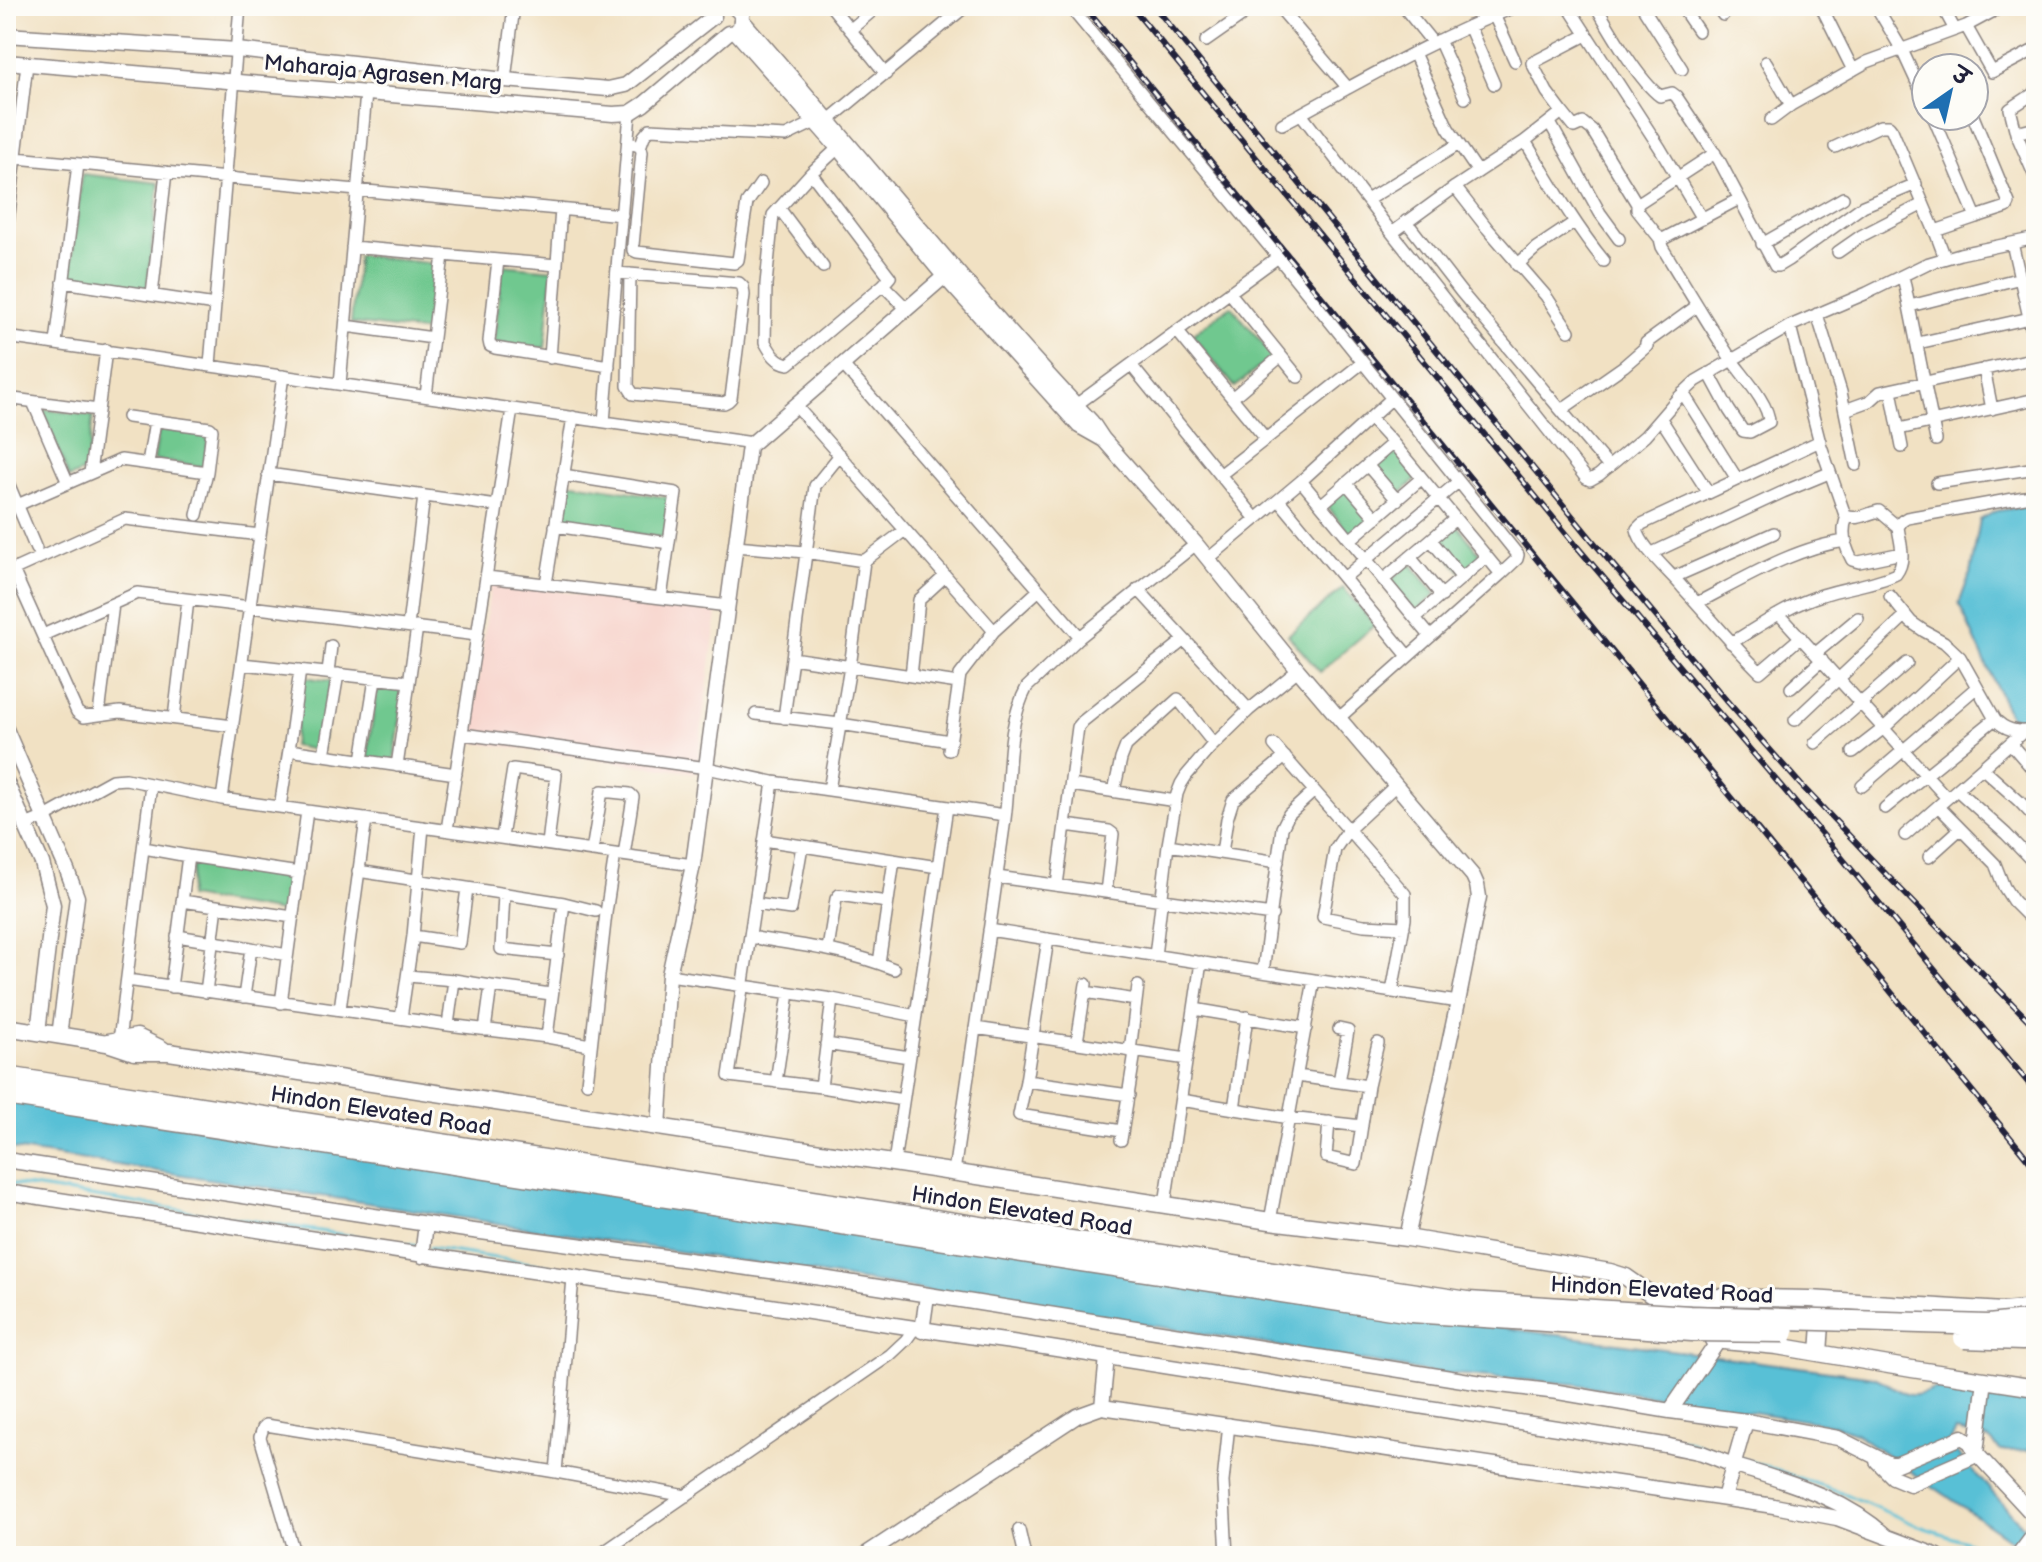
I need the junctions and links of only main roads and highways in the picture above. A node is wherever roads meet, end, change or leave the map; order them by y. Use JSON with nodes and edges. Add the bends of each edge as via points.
{"nodes":[{"id":1,"x":6,"y":1027,"type":"edge"},
{"id":2,"x":6,"y":1077,"type":"edge"},
{"id":3,"x":6,"y":1095,"type":"edge"},
{"id":4,"x":1653,"y":1296,"type":"junction"},
{"id":5,"x":1823,"y":1300,"type":"junction"},
{"id":6,"x":2036,"y":1308,"type":"edge"},
{"id":7,"x":2036,"y":1320,"type":"edge"},
{"id":8,"x":2036,"y":1339,"type":"edge"},
{"id":9,"x":1819,"y":1353,"type":"junction"},
{"id":10,"x":2036,"y":1388,"type":"edge"}],
"edges":[{"from":1,"to":4,"type":"main road","via":[[113,1042],[134,1052],[169,1052],[1407,1238],[1610,1272]]},
{"from":2,"to":7,"type":"highway","name":"Hindon Elevated Road","bridge":true,"via":[[1468,1302],[1706,1317],[1988,1325]]},
{"from":3,"to":8,"type":"highway","name":"Hindon Elevated Road","bridge":true,"via":[[1411,1312],[1692,1331]]},
{"from":4,"to":5,"type":"main road"},
{"from":4,"to":9,"type":"main road","via":[[1669,1337]]},
{"from":5,"to":6,"type":"main road","via":[[2003,1311]]},
{"from":5,"to":9,"type":"main road"},
{"from":9,"to":10,"type":"main road","via":[[1984,1385]]}]}
